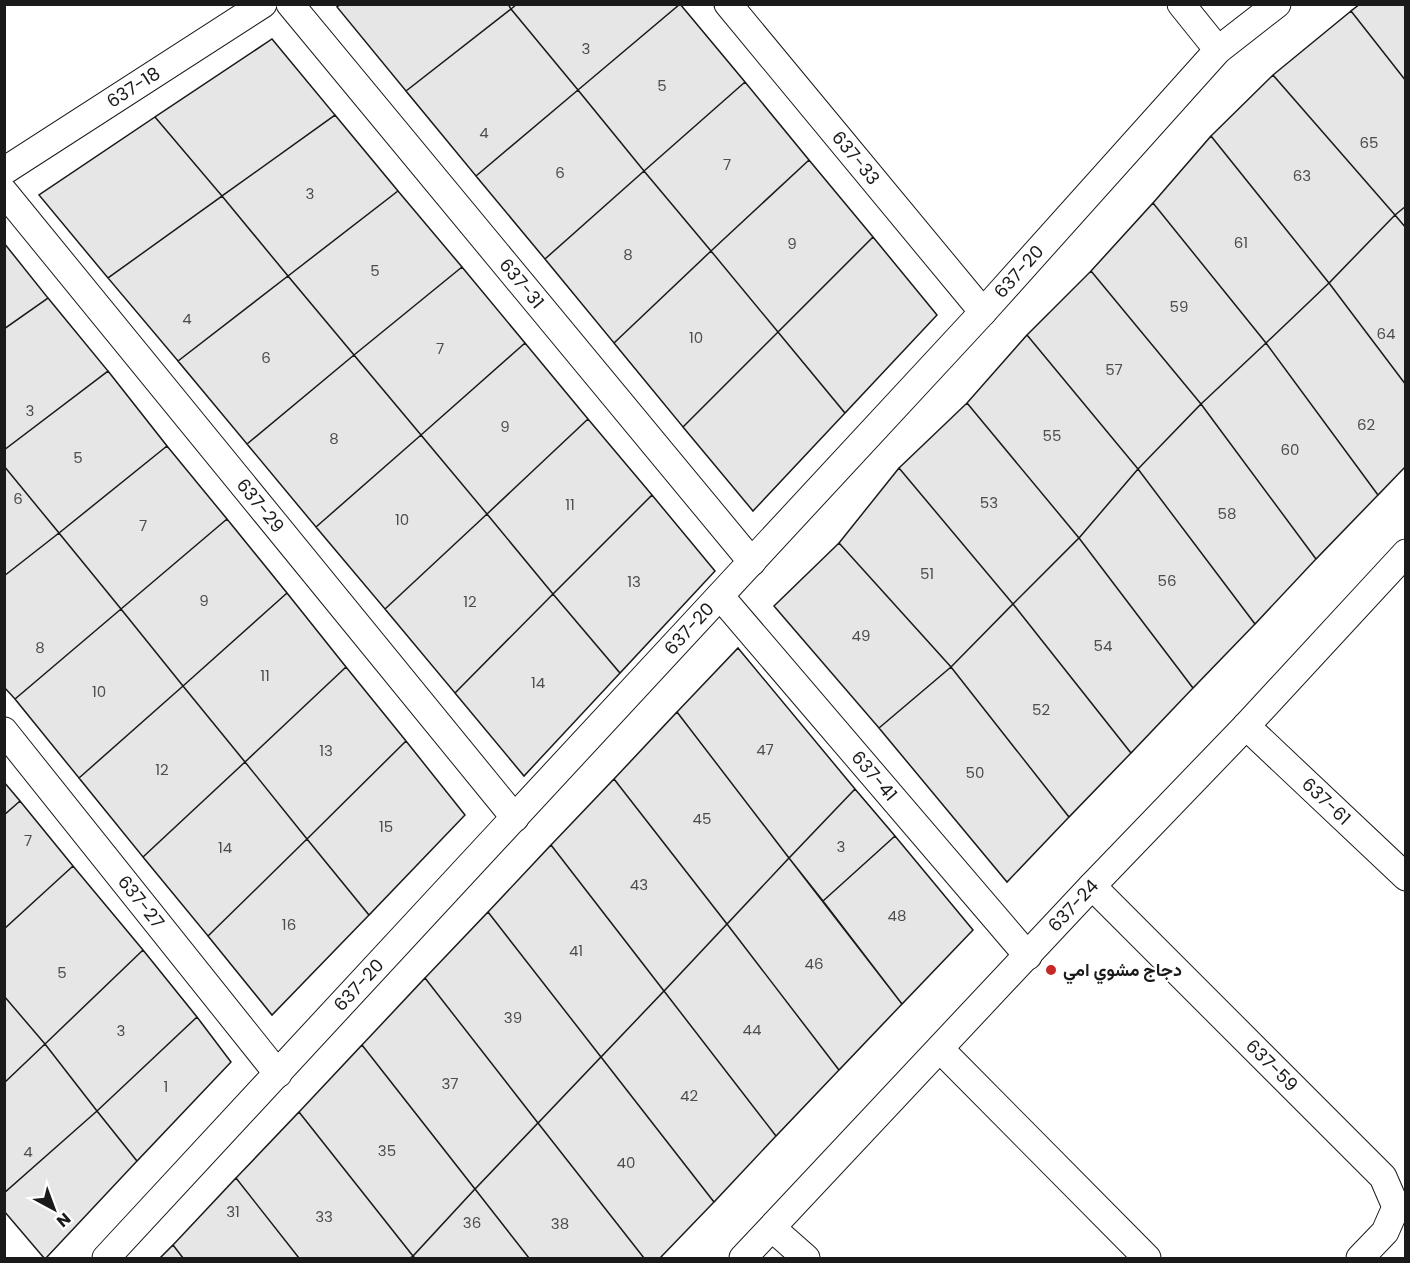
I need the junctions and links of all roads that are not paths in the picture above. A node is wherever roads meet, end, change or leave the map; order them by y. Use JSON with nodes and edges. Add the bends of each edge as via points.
{"nodes":[{"id":1,"x":263,"y":4,"type":"edge"},
{"id":2,"x":290,"y":4,"type":"edge"},
{"id":3,"x":728,"y":4,"type":"edge"},
{"id":4,"x":1181,"y":4,"type":"edge"},
{"id":5,"x":1277,"y":4,"type":"edge"},
{"id":6,"x":1218,"y":50,"type":"junction"},
{"id":7,"x":4,"y":171,"type":"edge"},
{"id":8,"x":4,"y":192,"type":"edge"},
{"id":9,"x":983,"y":312,"type":"junction"},
{"id":10,"x":1403,"y":560,"type":"edge"},
{"id":11,"x":752,"y":562,"type":"junction"},
{"id":12,"x":720,"y":596,"type":"junction"},
{"id":13,"x":1246,"y":726,"type":"junction"},
{"id":14,"x":4,"y":731,"type":"edge"},
{"id":15,"x":515,"y":818,"type":"junction"},
{"id":16,"x":1406,"y":877,"type":"edge"},
{"id":17,"x":1092,"y":886,"type":"junction"},
{"id":18,"x":1028,"y":956,"type":"junction"},
{"id":19,"x":940,"y":1049,"type":"junction"},
{"id":20,"x":278,"y":1074,"type":"junction"},
{"id":21,"x":772,"y":1228,"type":"junction"},
{"id":22,"x":106,"y":1258,"type":"edge"},
{"id":23,"x":743,"y":1258,"type":"edge"},
{"id":24,"x":806,"y":1258,"type":"edge"},
{"id":25,"x":1147,"y":1258,"type":"edge"},
{"id":26,"x":1360,"y":1258,"type":"edge"}],
"edges":[{"from":1,"to":7,"type":"street","name":"637-18"},
{"from":2,"to":11,"type":"street","name":"637-31"},
{"from":3,"to":9,"type":"street","name":"637-33"},
{"from":4,"to":6,"type":"street"},
{"from":5,"to":6,"type":"street","name":"637-20"},
{"from":6,"to":9,"type":"street","name":"637-20"},
{"from":8,"to":15,"type":"street","name":"637-29"},
{"from":9,"to":11,"type":"street","name":"637-20"},
{"from":10,"to":13,"type":"street","name":"637-24"},
{"from":11,"to":12,"type":"street","name":"637-20"},
{"from":12,"to":15,"type":"street","name":"637-20"},
{"from":12,"to":18,"type":"street","name":"637-41"},
{"from":13,"to":16,"type":"street","name":"637-61"},
{"from":13,"to":17,"type":"street","name":"637-24"},
{"from":14,"to":20,"type":"street","name":"637-27"},
{"from":15,"to":20,"type":"street","name":"637-20"},
{"from":17,"to":18,"type":"street","name":"637-24"},
{"from":17,"to":26,"type":"street","name":"637-59","via":[[1383,1178],[1396,1207],[1385,1232]]},
{"from":18,"to":19,"type":"street","name":"637-24"},
{"from":19,"to":21,"type":"street","name":"637-24"},
{"from":19,"to":25,"type":"street"},
{"from":20,"to":22,"type":"street","name":"637-20"},
{"from":21,"to":23,"type":"street","name":"637-24"},
{"from":21,"to":24,"type":"street"}]}
